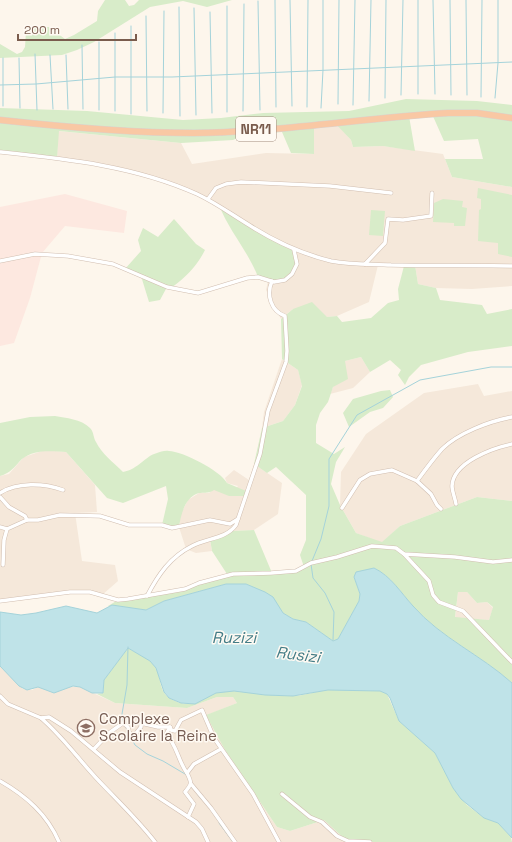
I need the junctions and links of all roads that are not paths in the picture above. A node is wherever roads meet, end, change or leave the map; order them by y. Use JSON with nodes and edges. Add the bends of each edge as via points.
{"nodes":[{"id":1,"x":512,"y":118,"type":"edge"},
{"id":2,"x":0,"y":120,"type":"edge"},
{"id":3,"x":0,"y":152,"type":"edge"},
{"id":4,"x":392,"y":193,"type":"dead end"},
{"id":5,"x":432,"y":193,"type":"dead end"},
{"id":6,"x":208,"y":199,"type":"junction"},
{"id":7,"x":294,"y":250,"type":"junction"},
{"id":8,"x":0,"y":261,"type":"edge"},
{"id":9,"x":365,"y":264,"type":"junction"},
{"id":10,"x":512,"y":266,"type":"edge"},
{"id":11,"x":272,"y":281,"type":"junction"},
{"id":12,"x":512,"y":417,"type":"edge"},
{"id":13,"x":512,"y":444,"type":"edge"},
{"id":14,"x":417,"y":481,"type":"junction"},
{"id":15,"x":62,"y":490,"type":"dead end"},
{"id":16,"x":0,"y":493,"type":"edge"},
{"id":17,"x":0,"y":497,"type":"edge"},
{"id":18,"x":456,"y":504,"type":"dead end"},
{"id":19,"x":342,"y":508,"type":"dead end"},
{"id":20,"x":441,"y":509,"type":"dead end"},
{"id":21,"x":238,"y":519,"type":"junction"},
{"id":22,"x":27,"y":520,"type":"junction"},
{"id":23,"x":0,"y":527,"type":"edge"},
{"id":24,"x":7,"y":529,"type":"junction"},
{"id":25,"x":404,"y":554,"type":"junction"},
{"id":26,"x":512,"y":560,"type":"edge"},
{"id":27,"x":3,"y":565,"type":"dead end"},
{"id":28,"x":147,"y":596,"type":"junction"},
{"id":29,"x":0,"y":600,"type":"edge"},
{"id":30,"x":512,"y":662,"type":"edge"},
{"id":31,"x":0,"y":696,"type":"edge"},
{"id":32,"x":41,"y":718,"type":"junction"},
{"id":33,"x":170,"y":727,"type":"junction"},
{"id":34,"x":94,"y":749,"type":"junction"},
{"id":35,"x":221,"y":749,"type":"junction"},
{"id":36,"x":187,"y":773,"type":"junction"},
{"id":37,"x":0,"y":781,"type":"edge"},
{"id":38,"x":191,"y":784,"type":"junction"},
{"id":39,"x":282,"y":794,"type":"dead end"},
{"id":40,"x":188,"y":816,"type":"junction"},
{"id":41,"x":59,"y":842,"type":"edge"},
{"id":42,"x":155,"y":842,"type":"edge"},
{"id":43,"x":208,"y":842,"type":"edge"},
{"id":44,"x":235,"y":842,"type":"edge"},
{"id":45,"x":279,"y":842,"type":"edge"},
{"id":46,"x":370,"y":842,"type":"edge"}],
"edges":[{"from":1,"to":2,"type":"highway","number":"NR11","via":[[448,112],[242,131],[193,133]]},
{"from":3,"to":6,"type":"street","via":[[60,158],[114,168],[172,184]]},
{"from":4,"to":6,"type":"street","via":[[330,186],[241,182],[216,188]]},
{"from":5,"to":9,"type":"street","via":[[431,216],[403,220],[388,219],[384,243]]},
{"from":6,"to":7,"type":"street"},
{"from":7,"to":9,"type":"street","via":[[332,261]]},
{"from":7,"to":11,"type":"street","via":[[297,264],[292,274],[285,280]]},
{"from":8,"to":11,"type":"street","via":[[35,254],[68,256],[113,264],[167,287],[195,293],[247,278],[258,277]]},
{"from":9,"to":10,"type":"street"},
{"from":11,"to":21,"type":"street","via":[[269,294],[274,310],[285,316],[287,358],[268,411],[259,458]]},
{"from":12,"to":14,"type":"street","via":[[496,420],[467,433],[443,448]]},
{"from":13,"to":18,"type":"street","via":[[490,451],[463,465],[452,485]]},
{"from":14,"to":19,"type":"street","via":[[392,470],[370,474],[356,484]]},
{"from":14,"to":20,"type":"street","via":[[431,494]]},
{"from":15,"to":16,"type":"street","via":[[44,485],[17,486]]},
{"from":17,"to":22,"type":"street"},
{"from":21,"to":22,"type":"street","via":[[230,524],[210,520],[172,528],[162,525],[129,525],[100,516],[87,515],[60,515]]},
{"from":21,"to":28,"type":"street","via":[[228,533],[196,544],[178,555],[159,573]]},
{"from":22,"to":24,"type":"street"},
{"from":23,"to":24,"type":"street"},
{"from":24,"to":27,"type":"street"},
{"from":25,"to":26,"type":"street","via":[[493,562]]},
{"from":25,"to":28,"type":"street","via":[[396,548],[372,546],[311,563],[296,570],[233,574],[199,582],[186,589]]},
{"from":25,"to":30,"type":"street","via":[[429,581],[433,595],[439,602],[463,611]]},
{"from":28,"to":29,"type":"street","via":[[118,600],[90,592],[70,592]]},
{"from":31,"to":32,"type":"street","via":[[8,704]]},
{"from":32,"to":34,"type":"street","via":[[49,717],[71,730]]},
{"from":32,"to":42,"type":"street","via":[[65,741]]},
{"from":33,"to":34,"type":"street","via":[[141,724],[133,737],[123,723],[109,732]]},
{"from":33,"to":35,"type":"street","via":[[171,730],[175,730],[181,720],[202,710]]},
{"from":33,"to":36,"type":"street","via":[[166,734],[174,743]]},
{"from":34,"to":40,"type":"street","via":[[120,772]]},
{"from":35,"to":36,"type":"street","via":[[194,764]]},
{"from":35,"to":45,"type":"street","via":[[253,794]]},
{"from":36,"to":38,"type":"street"},
{"from":37,"to":41,"type":"street","via":[[35,806],[50,823]]},
{"from":38,"to":40,"type":"street","via":[[185,792],[194,804]]},
{"from":38,"to":44,"type":"street"},
{"from":39,"to":46,"type":"street","via":[[310,817],[322,822],[336,836],[348,841]]},
{"from":40,"to":43,"type":"street","via":[[200,825]]}]}
